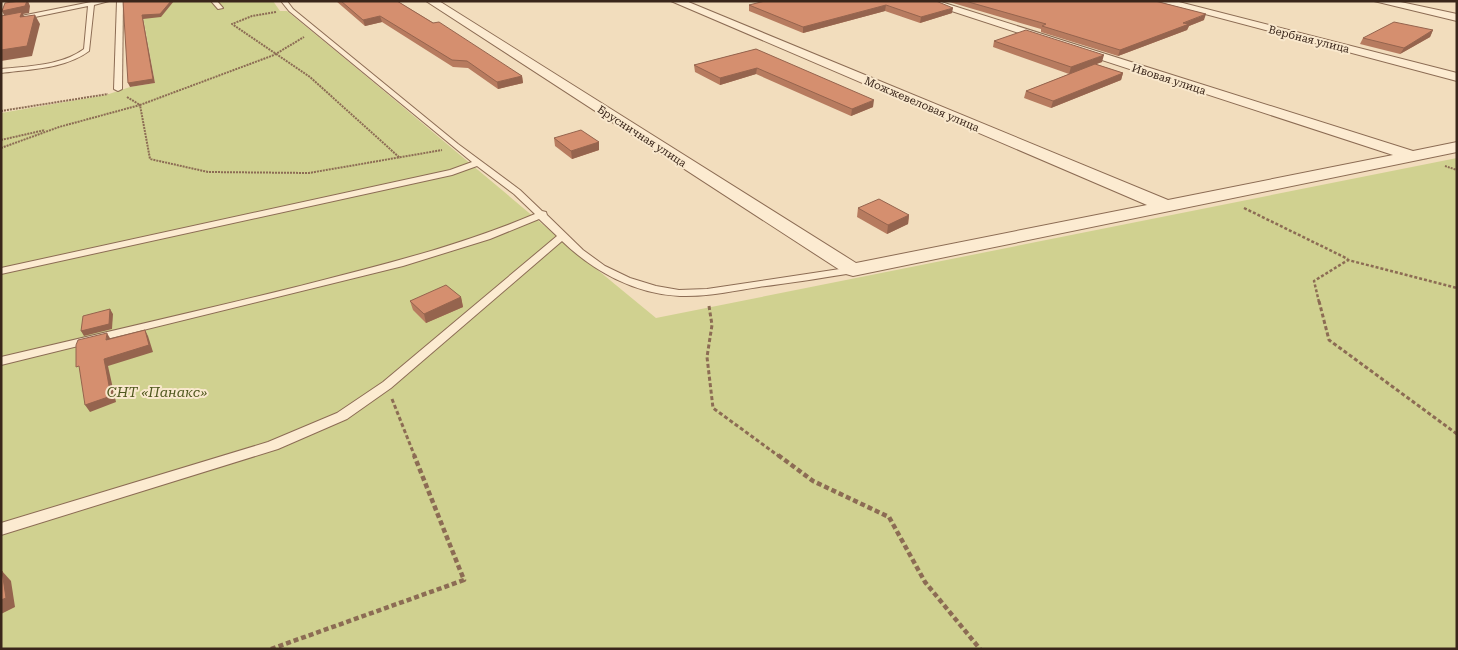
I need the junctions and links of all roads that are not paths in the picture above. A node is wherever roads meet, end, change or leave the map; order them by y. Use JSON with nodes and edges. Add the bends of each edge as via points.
{"nodes":[{"id":1,"x":106,"y":1,"type":"edge"},
{"id":2,"x":120,"y":1,"type":"edge"},
{"id":3,"x":214,"y":1,"type":"edge"},
{"id":4,"x":284,"y":1,"type":"edge"},
{"id":5,"x":431,"y":1,"type":"edge"},
{"id":6,"x":676,"y":1,"type":"edge"},
{"id":7,"x":926,"y":1,"type":"edge"},
{"id":8,"x":1161,"y":1,"type":"edge"},
{"id":9,"x":1379,"y":1,"type":"edge"},
{"id":10,"x":91,"y":5,"type":"junction"},
{"id":11,"x":220,"y":8,"type":"dead end"},
{"id":12,"x":1457,"y":18,"type":"edge"},
{"id":13,"x":1,"y":22,"type":"edge"},
{"id":14,"x":1,"y":71,"type":"edge"},
{"id":15,"x":1457,"y":77,"type":"edge"},
{"id":16,"x":118,"y":89,"type":"dead end"},
{"id":17,"x":1457,"y":147,"type":"edge"},
{"id":18,"x":1413,"y":156,"type":"junction"},
{"id":19,"x":478,"y":163,"type":"junction"},
{"id":20,"x":1168,"y":207,"type":"junction"},
{"id":21,"x":543,"y":214,"type":"junction"},
{"id":22,"x":562,"y":236,"type":"junction"},
{"id":23,"x":853,"y":270,"type":"junction"},
{"id":24,"x":1,"y":271,"type":"edge"},
{"id":25,"x":1,"y":361,"type":"edge"},
{"id":26,"x":1,"y":529,"type":"edge"}],
"edges":[{"from":1,"to":10,"type":"lane"},
{"from":2,"to":16,"type":"lane"},
{"from":3,"to":11,"type":"lane"},
{"from":4,"to":19,"type":"lane"},
{"from":5,"to":23,"type":"street","name":"Брусничная улица"},
{"from":6,"to":20,"type":"street","name":"Можжевеловая улица"},
{"from":7,"to":18,"type":"street","name":"Ивовая улица"},
{"from":8,"to":15,"type":"street","name":"Вербная улица"},
{"from":9,"to":12,"type":"street"},
{"from":10,"to":13,"type":"lane"},
{"from":10,"to":14,"type":"lane","via":[[87,50],[83,54],[62,61]]},
{"from":17,"to":18,"type":"street"},
{"from":18,"to":20,"type":"street"},
{"from":19,"to":21,"type":"lane"},
{"from":19,"to":24,"type":"lane","via":[[452,172]]},
{"from":20,"to":23,"type":"street"},
{"from":21,"to":22,"type":"lane"},
{"from":21,"to":25,"type":"lane","via":[[479,240],[412,260],[122,334]]},
{"from":22,"to":23,"type":"lane","via":[[601,268],[654,289],[679,293],[707,292]]},
{"from":22,"to":26,"type":"lane","via":[[387,386],[342,416],[273,446]]}]}
